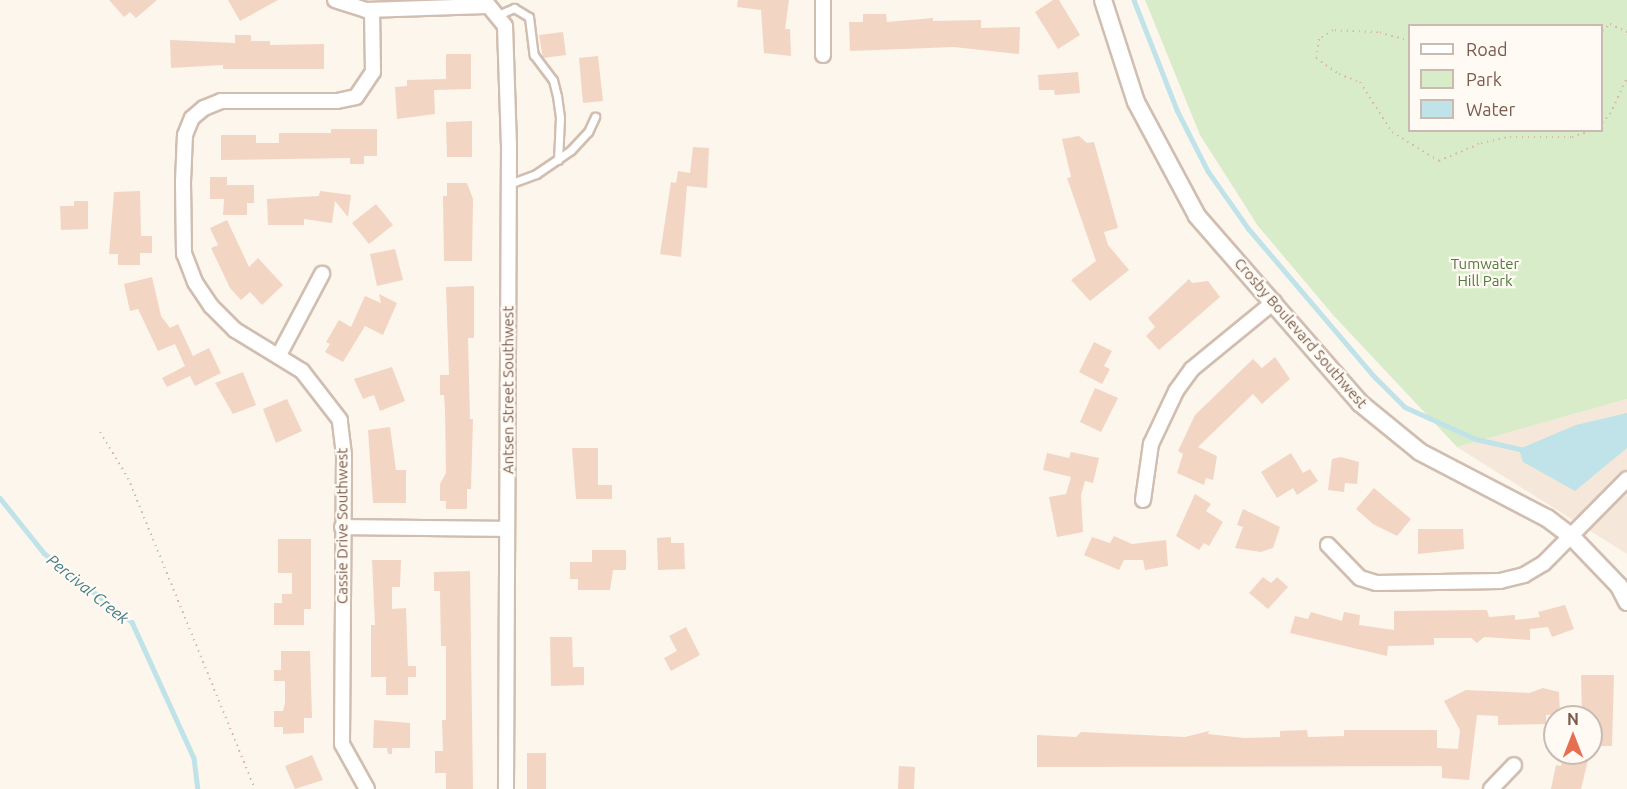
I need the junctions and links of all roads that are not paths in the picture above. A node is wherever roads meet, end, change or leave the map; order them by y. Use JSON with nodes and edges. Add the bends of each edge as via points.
{"nodes":[{"id":1,"x":335,"y":0,"type":"edge"},
{"id":2,"x":823,"y":0,"type":"edge"},
{"id":3,"x":1103,"y":0,"type":"edge"},
{"id":4,"x":489,"y":7,"type":"edge"},
{"id":5,"x":372,"y":10,"type":"junction"},
{"id":6,"x":823,"y":55,"type":"dead end"},
{"id":7,"x":595,"y":117,"type":"dead end"},
{"id":8,"x":558,"y":160,"type":"junction"},
{"id":9,"x":509,"y":184,"type":"junction"},
{"id":10,"x":322,"y":274,"type":"dead end"},
{"id":11,"x":1274,"y":302,"type":"junction"},
{"id":12,"x":279,"y":355,"type":"junction"},
{"id":13,"x":1627,"y":479,"type":"edge"},
{"id":14,"x":1143,"y":500,"type":"dead end"},
{"id":15,"x":342,"y":527,"type":"junction"},
{"id":16,"x":507,"y":529,"type":"junction"},
{"id":17,"x":1571,"y":536,"type":"junction"},
{"id":18,"x":1328,"y":545,"type":"dead end"},
{"id":19,"x":1627,"y":602,"type":"edge"},
{"id":20,"x":1514,"y":765,"type":"dead end"},
{"id":21,"x":367,"y":789,"type":"edge"},
{"id":22,"x":506,"y":789,"type":"edge"},
{"id":23,"x":1491,"y":789,"type":"edge"}],
"edges":[{"from":1,"to":5,"type":"street"},
{"from":2,"to":6,"type":"street"},
{"from":3,"to":11,"type":"street","name":"Crosby Boulevard Southwest","via":[[1136,102],[1197,216]]},
{"from":4,"to":5,"type":"street"},
{"from":4,"to":8,"type":"lane","via":[[514,8],[529,17],[534,55],[553,80],[557,96]]},
{"from":4,"to":9,"type":"street","name":"Antsen Street Southwest","via":[[505,26]]},
{"from":5,"to":12,"type":"street","name":"Cassie Drive Southwest","via":[[373,72],[356,97],[337,101],[221,101],[192,118],[185,135],[184,254],[195,282],[211,306],[235,330]]},
{"from":7,"to":8,"type":"lane","via":[[588,132]]},
{"from":8,"to":9,"type":"lane"},
{"from":9,"to":16,"type":"street","name":"Antsen Street Southwest"},
{"from":10,"to":12,"type":"street"},
{"from":11,"to":14,"type":"street","via":[[1192,369],[1176,391],[1151,444]]},
{"from":11,"to":17,"type":"street","name":"Crosby Boulevard Southwest","via":[[1360,403],[1395,433],[1447,469],[1529,509]]},
{"from":12,"to":15,"type":"street","name":"Cassie Drive Southwest","via":[[302,371],[340,420],[344,455]]},
{"from":13,"to":17,"type":"street"},
{"from":15,"to":16,"type":"street"},
{"from":15,"to":21,"type":"street","name":"Cassie Drive Southwest","via":[[342,744]]},
{"from":16,"to":22,"type":"street","name":"Antsen Street Southwest"},
{"from":17,"to":18,"type":"street","via":[[1544,563],[1524,575],[1474,584],[1376,583],[1360,578]]},
{"from":17,"to":19,"type":"street","name":"Crosby Boulevard Southwest","via":[[1612,578]]},
{"from":20,"to":23,"type":"street"}]}
